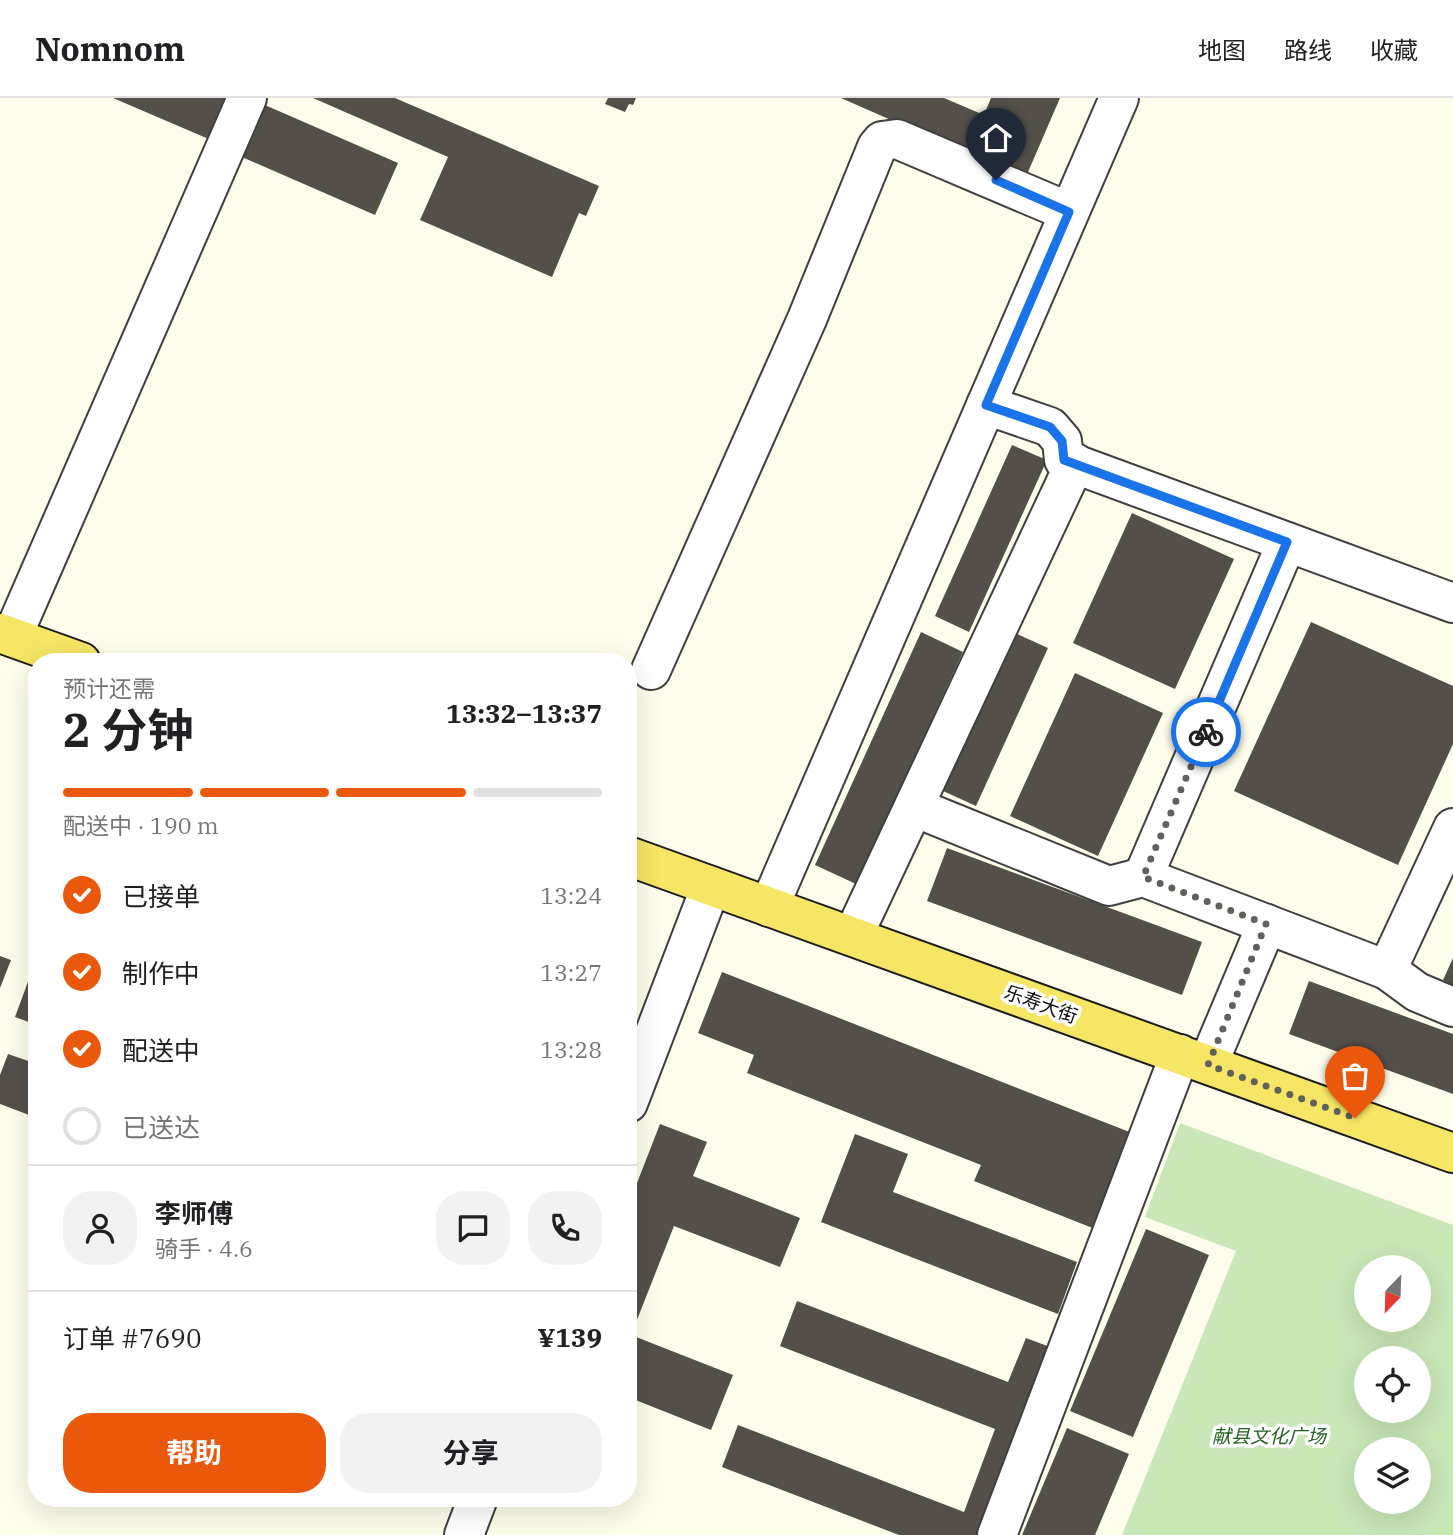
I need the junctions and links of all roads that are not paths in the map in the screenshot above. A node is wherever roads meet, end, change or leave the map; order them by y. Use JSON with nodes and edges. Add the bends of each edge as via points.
{"nodes":[{"id":1,"x":247,"y":98,"type":"edge"},
{"id":2,"x":1119,"y":98,"type":"edge"},
{"id":3,"x":1069,"y":212,"type":"junction"},
{"id":4,"x":986,"y":405,"type":"junction"},
{"id":5,"x":1075,"y":463,"type":"junction"},
{"id":6,"x":1287,"y":542,"type":"junction"},
{"id":7,"x":1453,"y":603,"type":"edge"},
{"id":8,"x":6,"y":635,"type":"edge"},
{"id":9,"x":56,"y":653,"type":"edge"},
{"id":10,"x":651,"y":670,"type":"dead end"},
{"id":11,"x":914,"y":807,"type":"junction"},
{"id":12,"x":1453,"y":828,"type":"edge"},
{"id":13,"x":637,"y":859,"type":"edge"},
{"id":14,"x":1143,"y":877,"type":"junction"},
{"id":15,"x":711,"y":886,"type":"junction"},
{"id":16,"x":769,"y":907,"type":"junction"},
{"id":17,"x":1266,"y":924,"type":"junction"},
{"id":18,"x":853,"y":936,"type":"junction"},
{"id":19,"x":1387,"y":970,"type":"junction"},
{"id":20,"x":1453,"y":1007,"type":"edge"},
{"id":21,"x":1194,"y":1059,"type":"junction"},
{"id":22,"x":637,"y":1079,"type":"edge"},
{"id":23,"x":1453,"y":1153,"type":"edge"},
{"id":24,"x":475,"y":1507,"type":"edge"},
{"id":25,"x":464,"y":1535,"type":"edge"},
{"id":26,"x":997,"y":1535,"type":"edge"}],
"edges":[{"from":1,"to":8,"type":"street"},
{"from":2,"to":3,"type":"street"},
{"from":3,"to":4,"type":"street"},
{"from":3,"to":10,"type":"street","via":[[897,139],[882,141]]},
{"from":4,"to":5,"type":"street","via":[[1050,427],[1062,441],[1064,460]]},
{"from":4,"to":16,"type":"street"},
{"from":5,"to":6,"type":"street"},
{"from":5,"to":11,"type":"street"},
{"from":6,"to":7,"type":"street"},
{"from":6,"to":14,"type":"street"},
{"from":8,"to":9,"type":"main road"},
{"from":11,"to":14,"type":"street","via":[[1109,887]]},
{"from":11,"to":18,"type":"street"},
{"from":12,"to":19,"type":"street"},
{"from":13,"to":15,"type":"main road","name":"乐寿大街"},
{"from":14,"to":17,"type":"street"},
{"from":15,"to":16,"type":"main road","name":"乐寿大街"},
{"from":15,"to":22,"type":"street"},
{"from":16,"to":18,"type":"main road","name":"乐寿大街"},
{"from":17,"to":19,"type":"street"},
{"from":17,"to":21,"type":"street"},
{"from":18,"to":21,"type":"main road","name":"乐寿大街"},
{"from":19,"to":20,"type":"street","via":[[1417,992]]},
{"from":21,"to":23,"type":"main road","name":"乐寿大街"},
{"from":21,"to":26,"type":"street"},
{"from":24,"to":25,"type":"street"}]}
